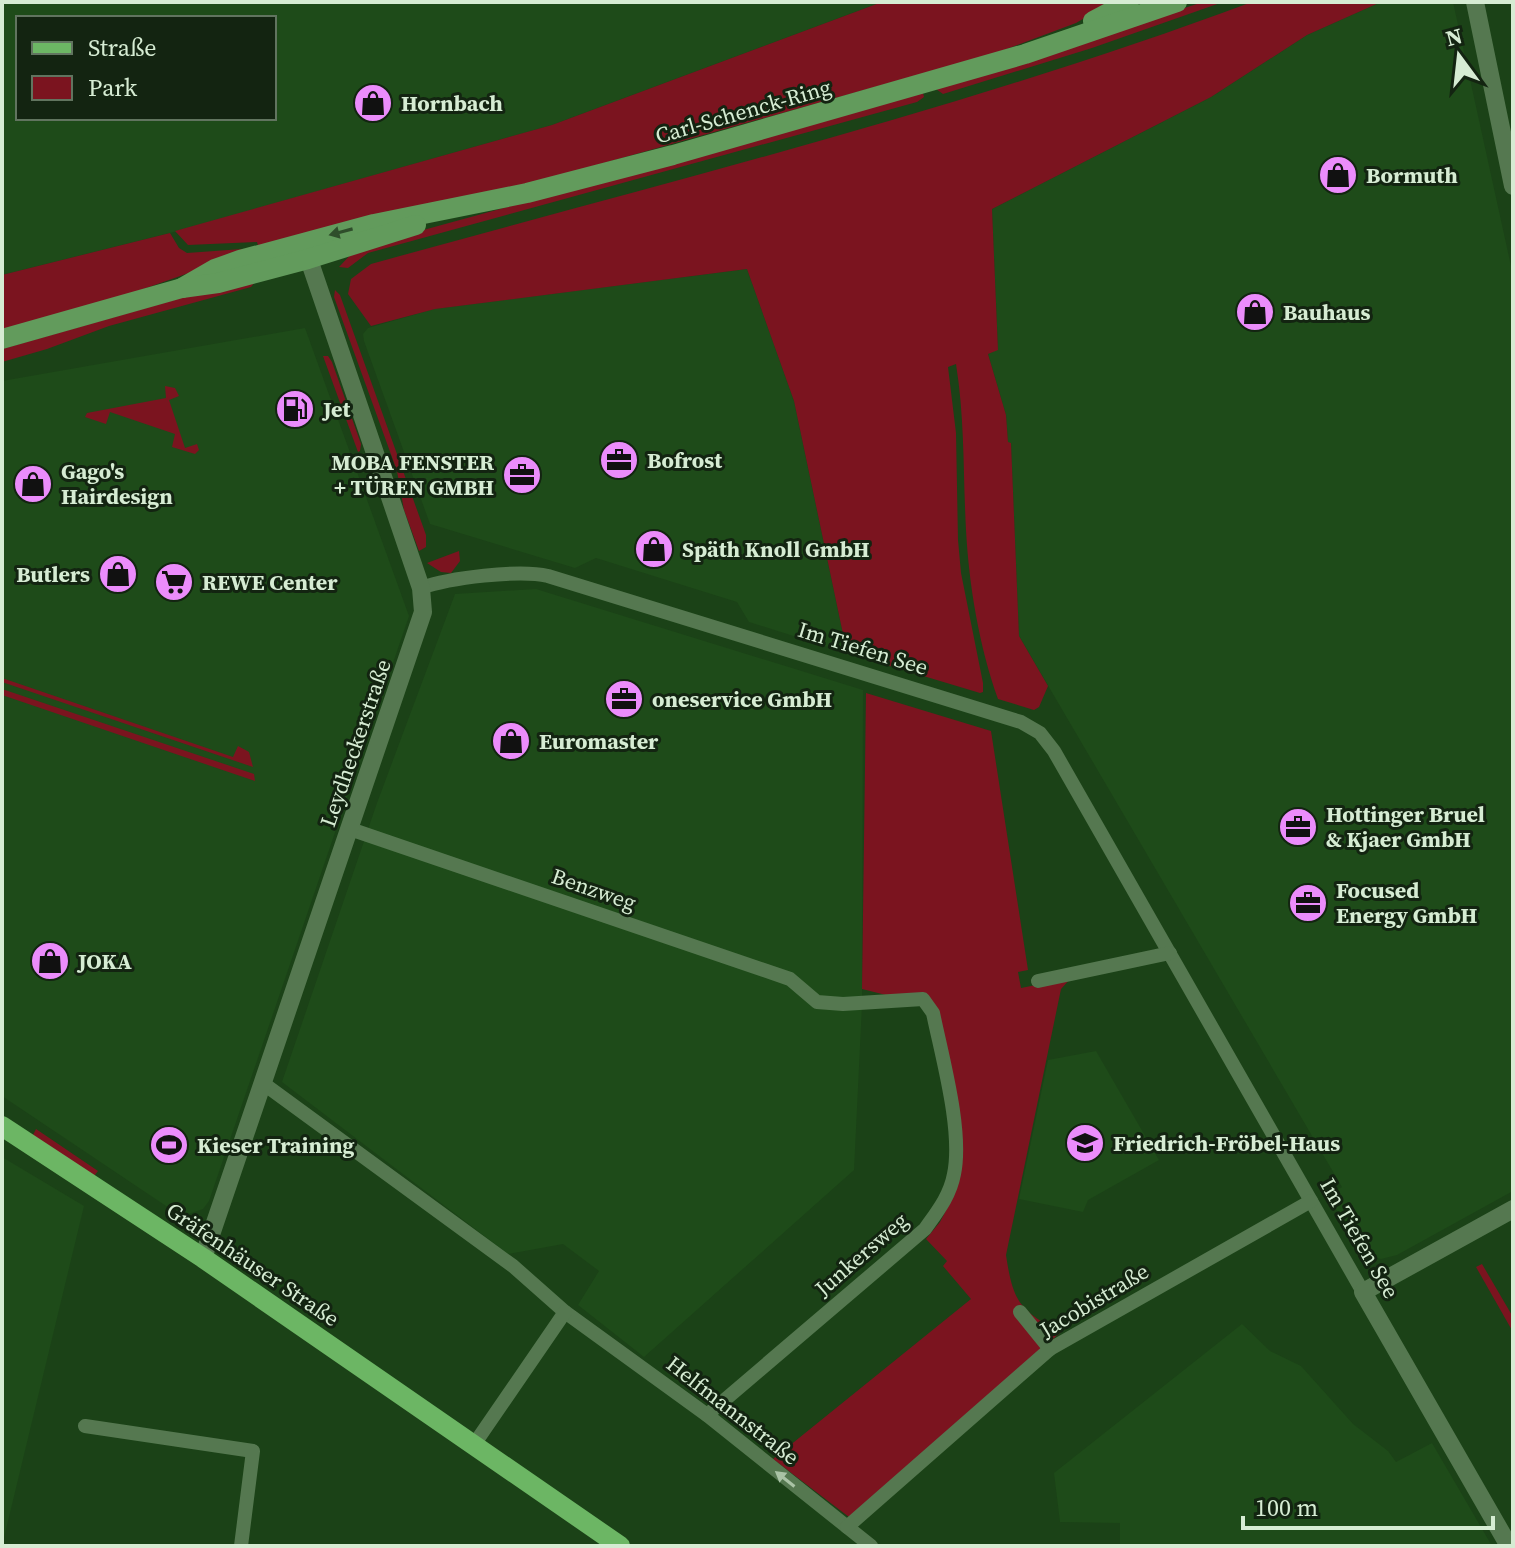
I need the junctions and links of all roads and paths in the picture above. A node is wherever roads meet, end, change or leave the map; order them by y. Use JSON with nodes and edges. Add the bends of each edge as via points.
{"nodes":[{"id":1,"x":1129,"y":2,"type":"edge"},
{"id":2,"x":1177,"y":2,"type":"edge"},
{"id":3,"x":1475,"y":2,"type":"edge"},
{"id":4,"x":1025,"y":54,"type":"junction"},
{"id":5,"x":1510,"y":156,"type":"edge"},
{"id":6,"x":1513,"y":186,"type":"edge"},
{"id":7,"x":306,"y":250,"type":"junction"},
{"id":8,"x":2,"y":339,"type":"edge"},
{"id":9,"x":421,"y":588,"type":"junction"},
{"id":10,"x":350,"y":829,"type":"junction"},
{"id":11,"x":1170,"y":953,"type":"junction"},
{"id":12,"x":1038,"y":981,"type":"dead end"},
{"id":13,"x":817,"y":1002,"type":"joint"},
{"id":14,"x":264,"y":1084,"type":"junction"},
{"id":15,"x":2,"y":1126,"type":"edge"},
{"id":16,"x":1311,"y":1201,"type":"junction"},
{"id":17,"x":1513,"y":1209,"type":"edge"},
{"id":18,"x":203,"y":1258,"type":"junction"},
{"id":19,"x":1363,"y":1292,"type":"junction"},
{"id":20,"x":565,"y":1312,"type":"junction"},
{"id":21,"x":1020,"y":1312,"type":"dead end"},
{"id":22,"x":1050,"y":1349,"type":"junction"},
{"id":23,"x":707,"y":1415,"type":"junction"},
{"id":24,"x":85,"y":1426,"type":"dead end"},
{"id":25,"x":473,"y":1446,"type":"junction"},
{"id":26,"x":847,"y":1527,"type":"junction"},
{"id":27,"x":241,"y":1546,"type":"edge"},
{"id":28,"x":620,"y":1546,"type":"edge"},
{"id":29,"x":871,"y":1546,"type":"edge"},
{"id":30,"x":1509,"y":1546,"type":"edge"}],
"edges":[{"from":1,"to":4,"type":"main road","name":"Carl-Schenck-Ring"},
{"from":2,"to":4,"type":"main road","name":"Carl-Schenck-Ring"},
{"from":3,"to":5,"type":"street"},
{"from":4,"to":7,"type":"main road","name":"Carl-Schenck-Ring","via":[[625,168],[472,205],[378,239]]},
{"from":5,"to":6,"type":"street"},
{"from":7,"to":8,"type":"main road","name":"Carl-Schenck-Ring","via":[[228,264],[182,288]]},
{"from":7,"to":9,"type":"street","name":"Leydheckerstraße"},
{"from":9,"to":10,"type":"street","name":"Leydheckerstraße","via":[[424,607],[418,632]]},
{"from":9,"to":11,"type":"street","name":"Im Tiefen See","via":[[541,574],[1028,726],[1054,751]]},
{"from":10,"to":13,"type":"street","name":"Benzweg","via":[[790,979]]},
{"from":10,"to":14,"type":"street","name":"Leydheckerstraße"},
{"from":11,"to":12,"type":"street"},
{"from":11,"to":16,"type":"street","name":"Im Tiefen See"},
{"from":13,"to":23,"type":"street","name":"Junkersweg","via":[[923,999],[933,1013],[952,1116],[955,1173],[946,1200],[925,1229]]},
{"from":14,"to":18,"type":"street","name":"Leydheckerstraße"},
{"from":14,"to":20,"type":"street","name":"Helfmannstraße","via":[[425,1200]]},
{"from":15,"to":18,"type":"main road","name":"Gräfenhäuser Straße"},
{"from":16,"to":19,"type":"street","name":"Im Tiefen See"},
{"from":16,"to":22,"type":"street","name":"Jacobistraße"},
{"from":17,"to":19,"type":"street"},
{"from":18,"to":25,"type":"main road","name":"Gräfenhäuser Straße"},
{"from":19,"to":30,"type":"street","name":"Im Tiefen See"},
{"from":20,"to":23,"type":"street","name":"Helfmannstraße"},
{"from":20,"to":25,"type":"street"},
{"from":21,"to":22,"type":"street"},
{"from":22,"to":26,"type":"street","name":"Jacobistraße"},
{"from":26,"to":23,"type":"street","name":"Helfmannstraße","one_way":true},
{"from":24,"to":27,"type":"street","via":[[253,1451]]},
{"from":25,"to":28,"type":"main road","name":"Gräfenhäuser Straße"},
{"from":26,"to":29,"type":"street","name":"Helfmannstraße"}]}
